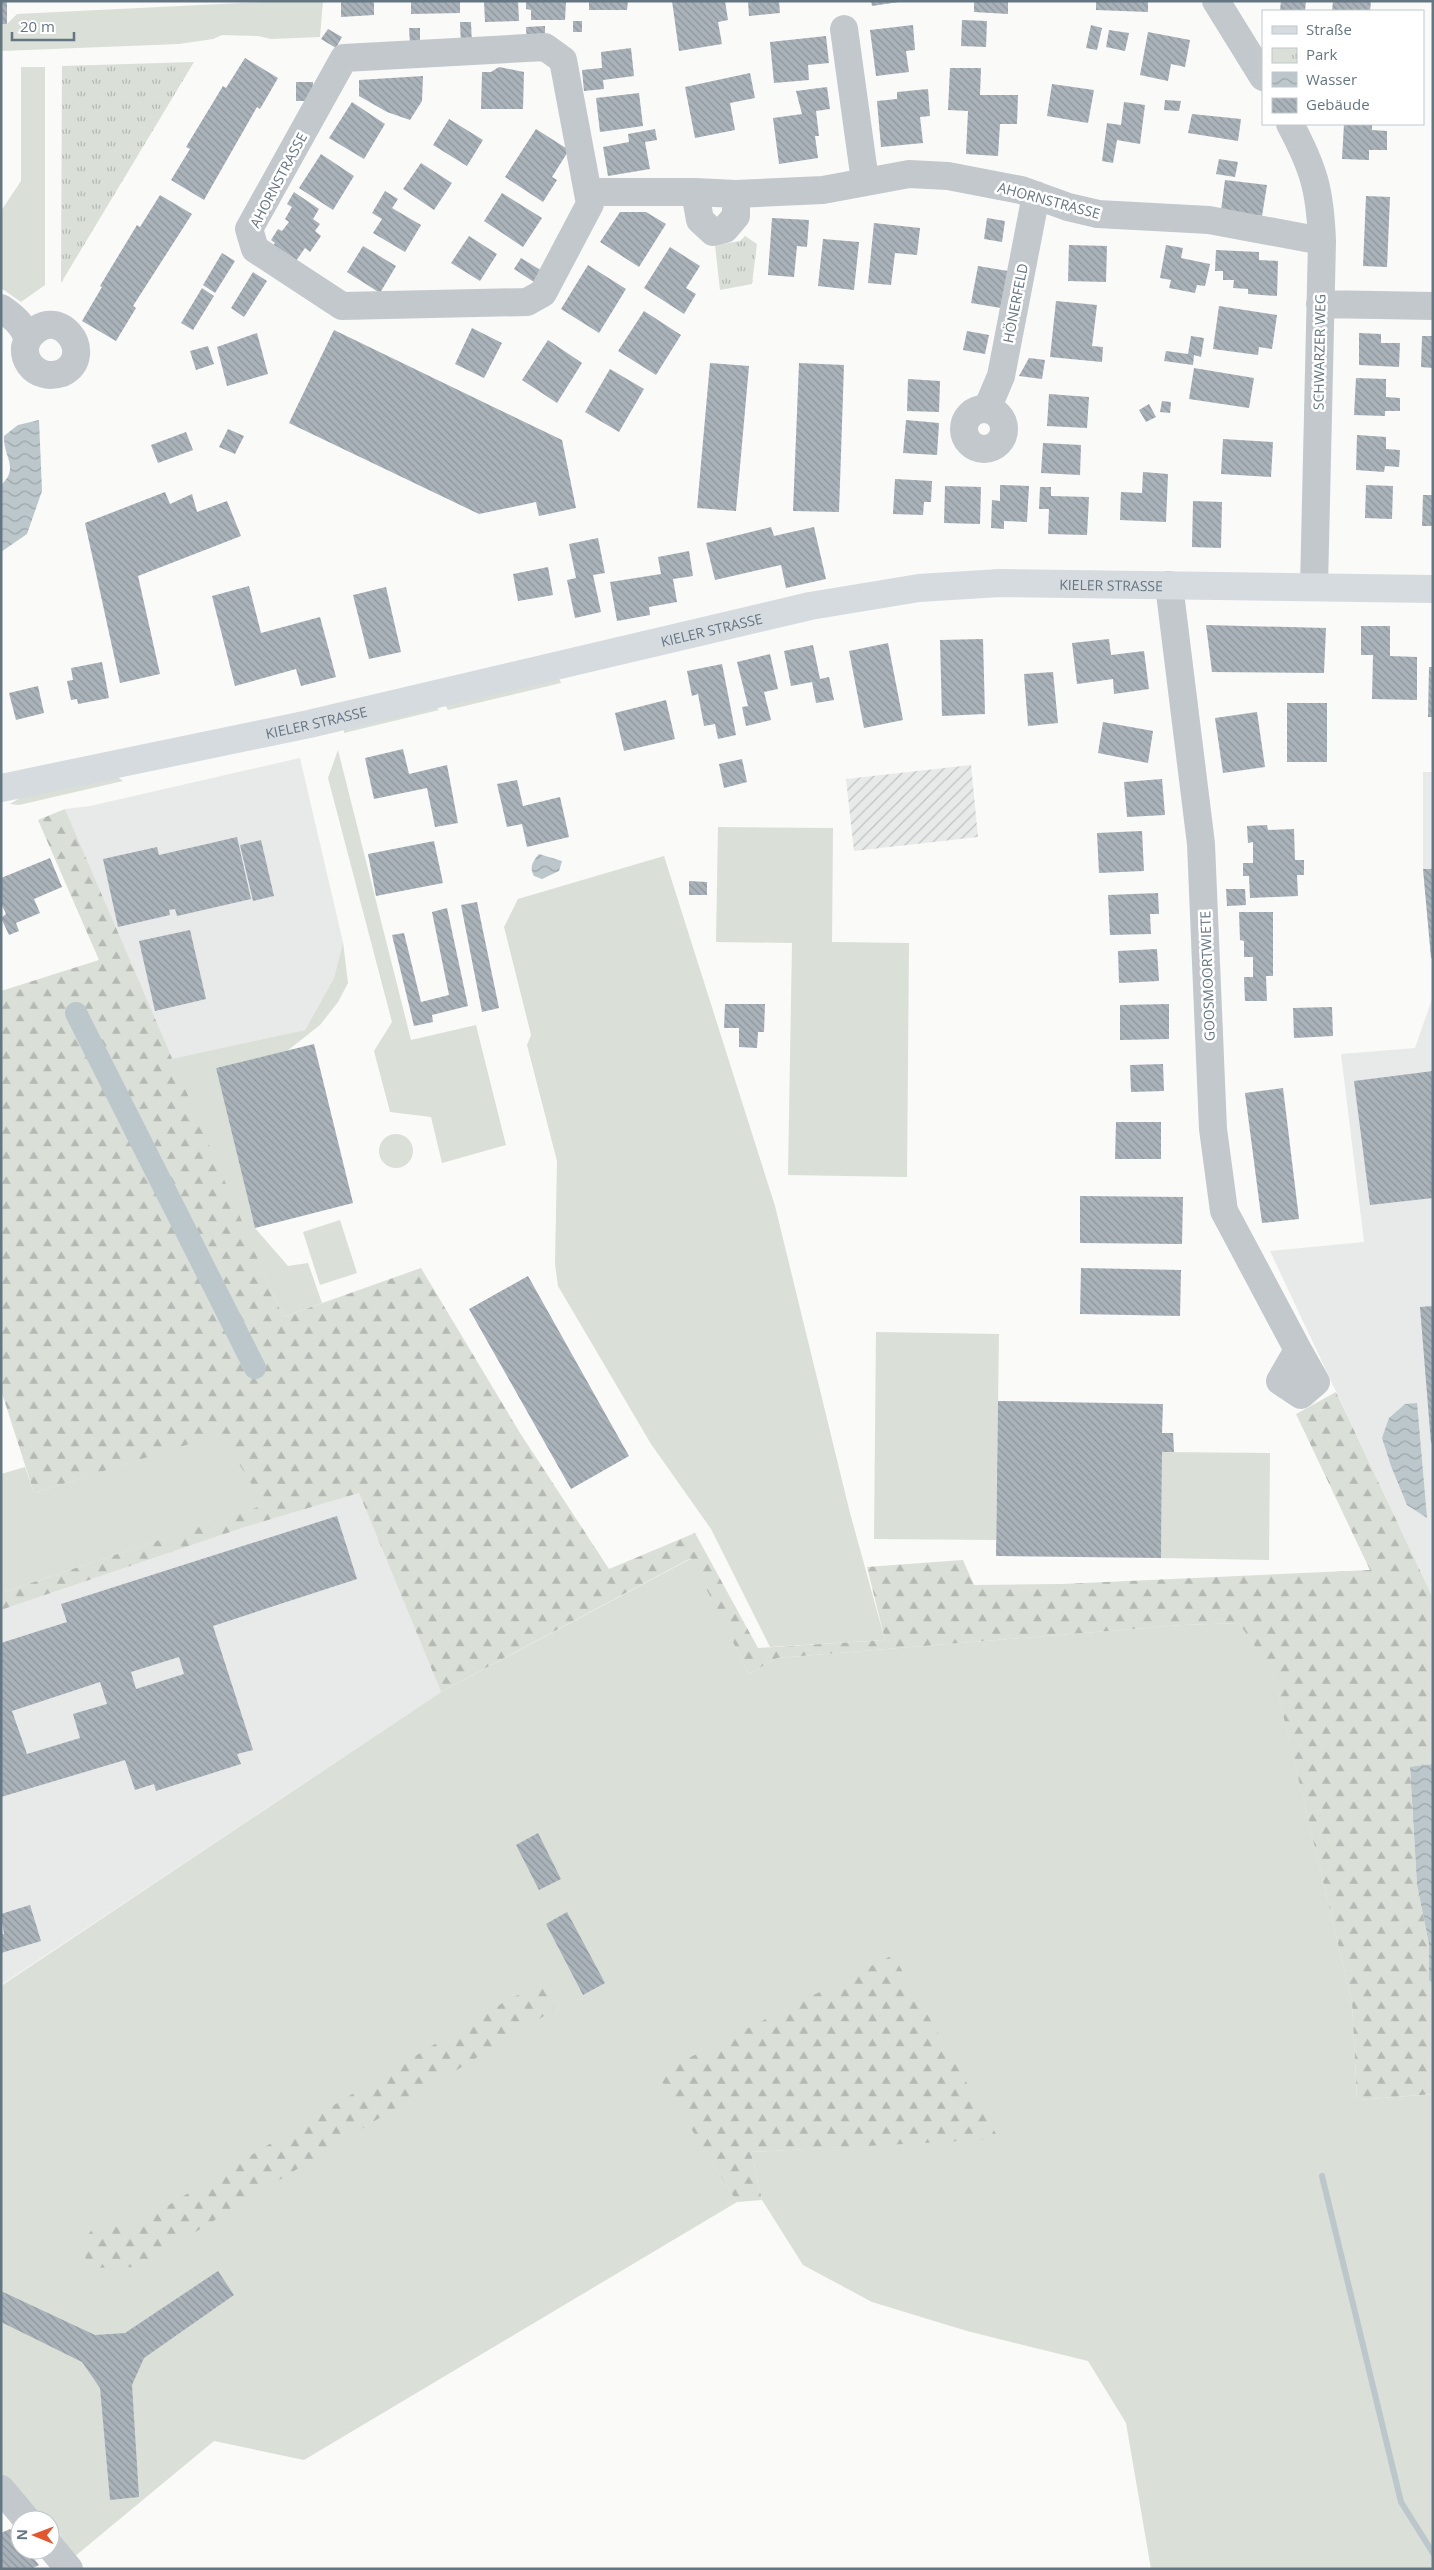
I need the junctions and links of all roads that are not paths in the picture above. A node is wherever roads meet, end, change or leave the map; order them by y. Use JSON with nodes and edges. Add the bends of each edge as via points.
{"nodes":[{"id":1,"x":1216,"y":1,"type":"edge"},
{"id":2,"x":844,"y":29,"type":"dead end"},
{"id":3,"x":1262,"y":76,"type":"edge"},
{"id":4,"x":1291,"y":125,"type":"edge"},
{"id":5,"x":865,"y":181,"type":"junction"},
{"id":6,"x":588,"y":192,"type":"junction"},
{"id":7,"x":695,"y":192,"type":"junction"},
{"id":8,"x":736,"y":194,"type":"junction"},
{"id":9,"x":1036,"y":195,"type":"junction"},
{"id":10,"x":1322,"y":241,"type":"junction"},
{"id":11,"x":1320,"y":304,"type":"junction"},
{"id":12,"x":1433,"y":306,"type":"edge"},
{"id":13,"x":1,"y":308,"type":"edge"},
{"id":14,"x":27,"y":340,"type":"dead end"},
{"id":15,"x":987,"y":409,"type":"dead end"},
{"id":16,"x":1169,"y":585,"type":"junction"},
{"id":17,"x":1314,"y":587,"type":"junction"},
{"id":18,"x":1433,"y":589,"type":"edge"},
{"id":19,"x":1,"y":788,"type":"edge"},
{"id":20,"x":1298,"y":1350,"type":"dead end"},
{"id":21,"x":1,"y":2489,"type":"edge"},
{"id":22,"x":19,"y":2510,"type":"edge"},
{"id":23,"x":60,"y":2558,"type":"edge"},
{"id":24,"x":69,"y":2569,"type":"edge"}],
"edges":[{"from":1,"to":3,"type":"street"},
{"from":2,"to":5,"type":"street"},
{"from":4,"to":10,"type":"street","name":"SCHWARZER WEG","via":[[1310,161],[1316,182],[1321,201]]},
{"from":5,"to":8,"type":"street","name":"AHORNSTRASSE","via":[[823,190]]},
{"from":5,"to":9,"type":"street","name":"AHORNSTRASSE","via":[[909,174],[948,176]]},
{"from":6,"to":6,"type":"street","name":"AHORNSTRASSE","via":[[590,204],[543,293],[528,302],[342,306],[255,249],[249,230],[344,58],[545,47],[563,60]]},
{"from":6,"to":7,"type":"street","name":"AHORNSTRASSE"},
{"from":7,"to":8,"type":"street","name":"AHORNSTRASSE"},
{"from":7,"to":8,"type":"street","via":[[700,220],[713,232],[725,229],[736,216]]},
{"from":9,"to":10,"type":"street","name":"AHORNSTRASSE","via":[[1098,214],[1209,220]]},
{"from":9,"to":15,"type":"street","name":"HÖNERFELD","via":[[1001,376]]},
{"from":10,"to":11,"type":"street","name":"SCHWARZER WEG"},
{"from":11,"to":12,"type":"street"},
{"from":11,"to":17,"type":"street","name":"SCHWARZER WEG"},
{"from":13,"to":14,"type":"street","via":[[17,320]]},
{"from":16,"to":17,"type":"main road","name":"KIELER STRASSE"},
{"from":16,"to":19,"type":"main road","name":"KIELER STRASSE","via":[[1000,583],[875,594],[810,606],[309,724]]},
{"from":16,"to":20,"type":"street","name":"GOOSMOORTWIETE","via":[[1201,844],[1213,1128],[1224,1212]]},
{"from":17,"to":18,"type":"main road","name":"KIELER STRASSE"},
{"from":21,"to":22,"type":"street"},
{"from":23,"to":24,"type":"street"}]}
